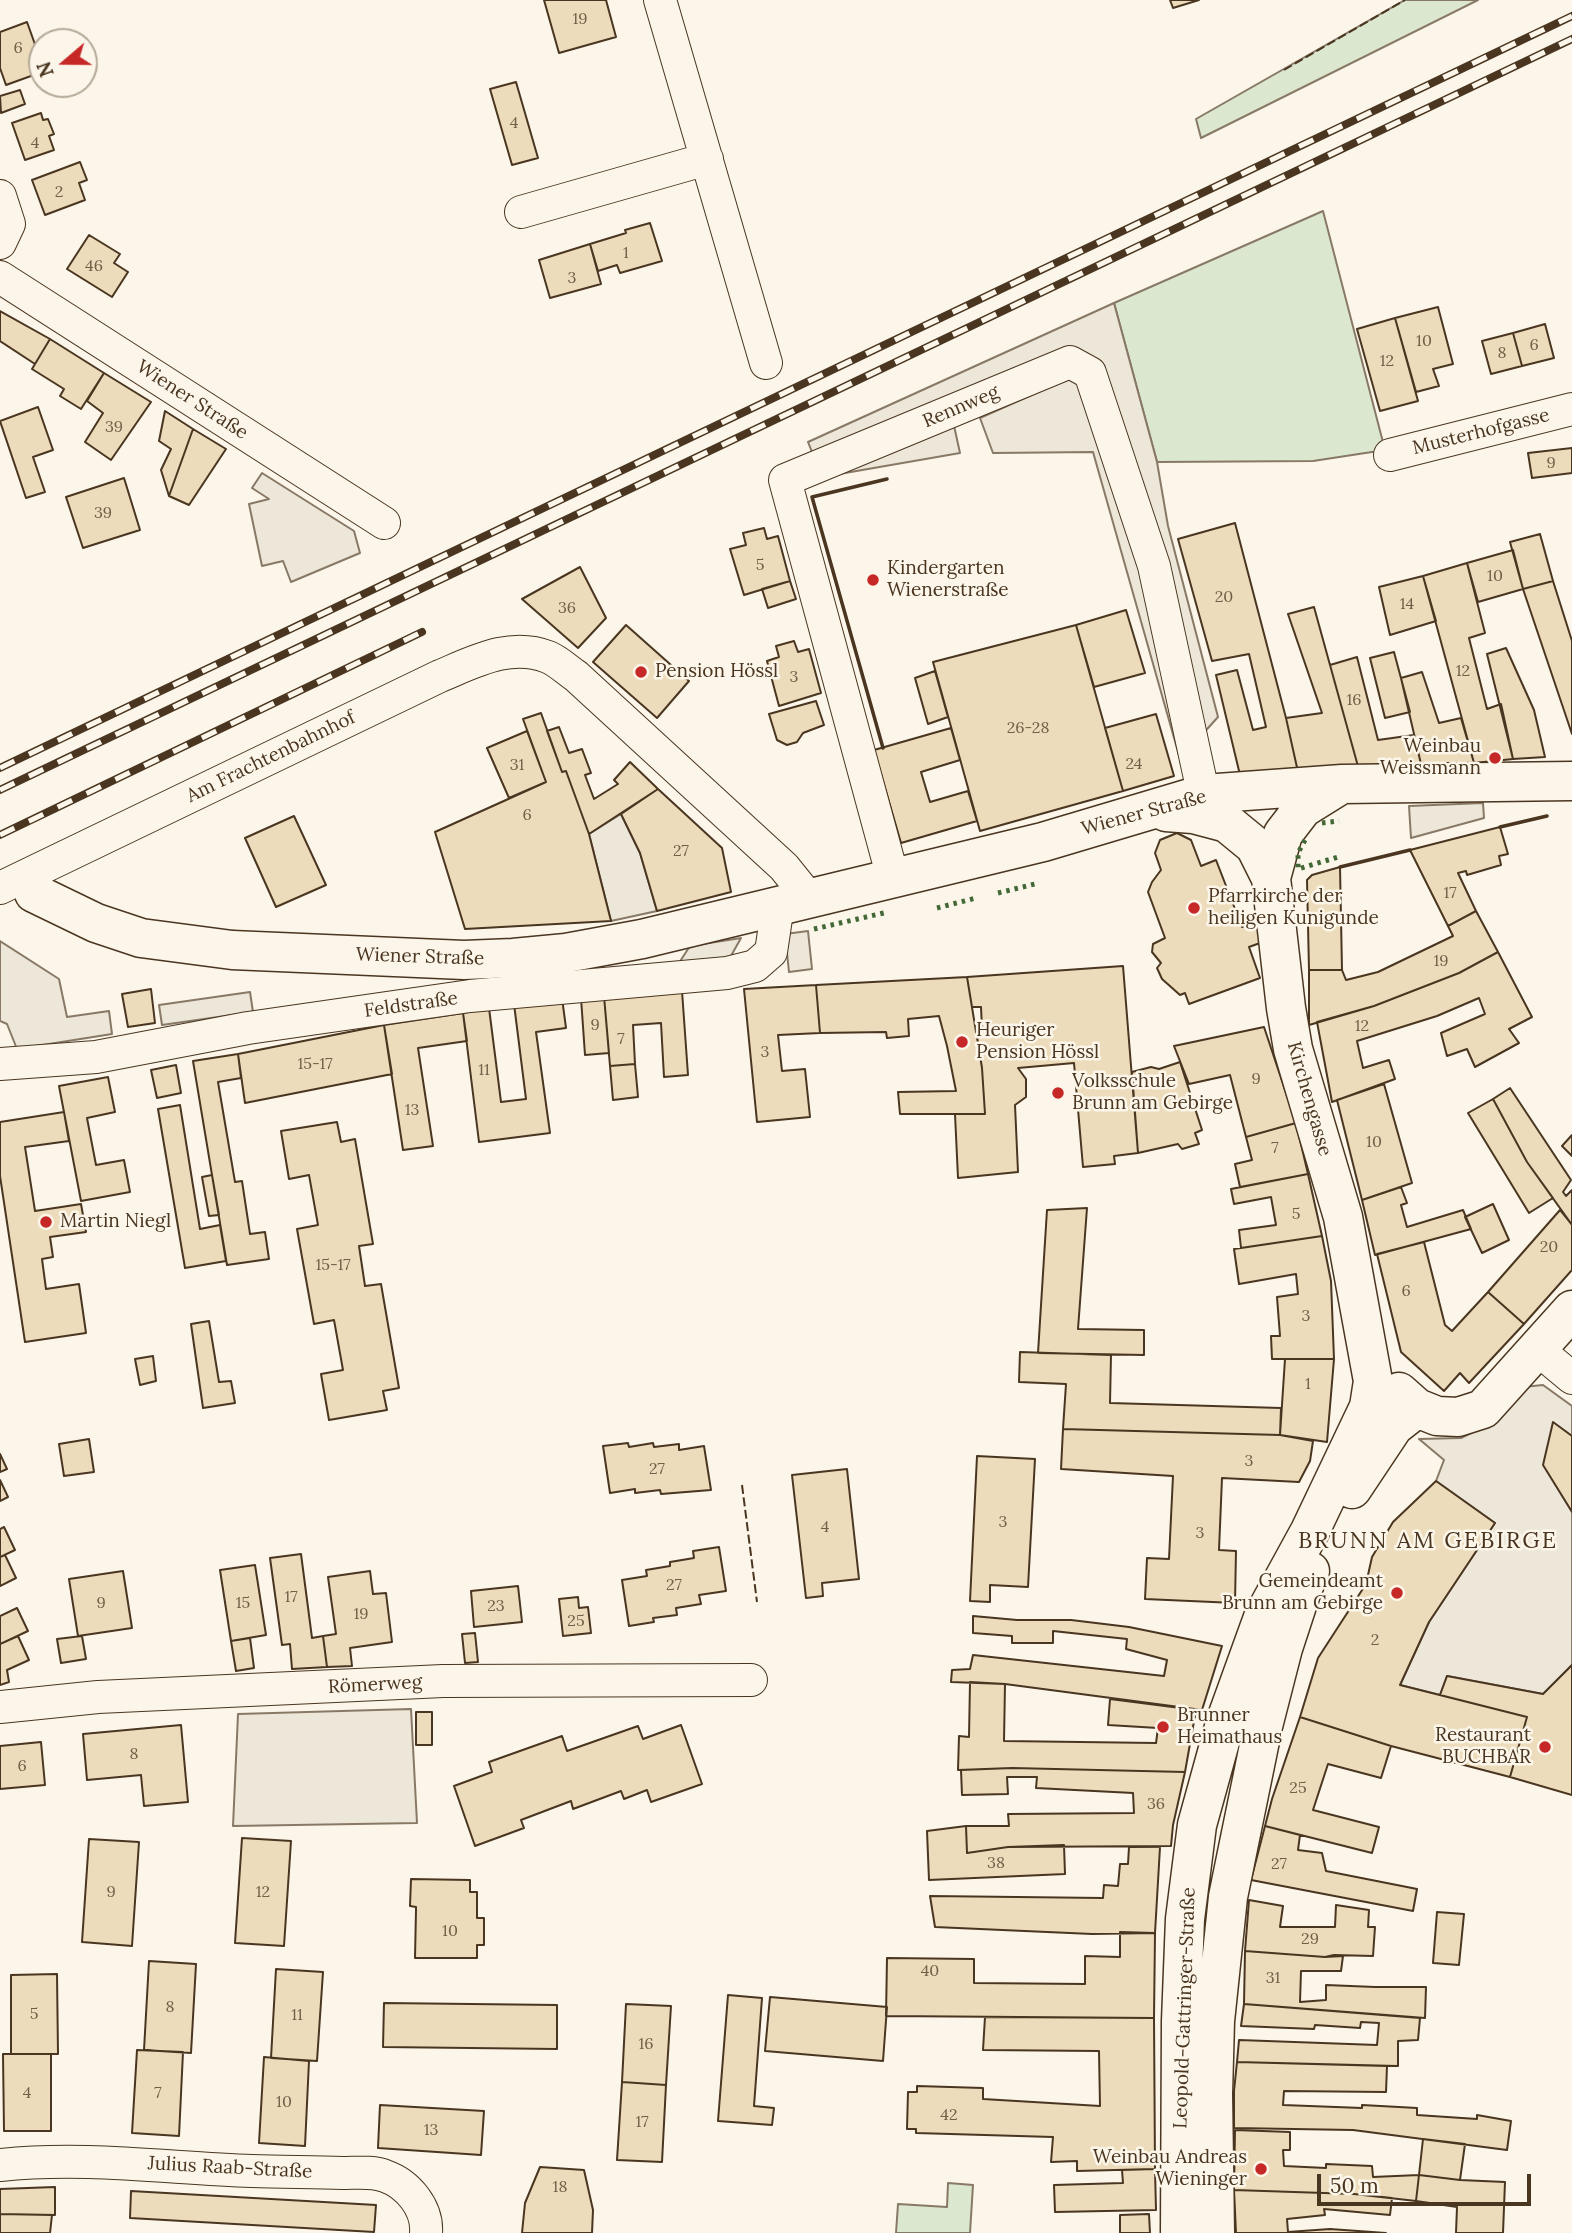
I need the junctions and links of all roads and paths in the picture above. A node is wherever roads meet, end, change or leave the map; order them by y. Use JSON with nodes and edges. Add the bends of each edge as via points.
{"nodes":[{"id":1,"x":660,"y":0,"type":"edge"},
{"id":2,"x":707,"y":159,"type":"junction"},
{"id":3,"x":0,"y":196,"type":"edge"},
{"id":4,"x":521,"y":212,"type":"dead end"},
{"id":5,"x":0,"y":243,"type":"edge"},
{"id":6,"x":0,"y":277,"type":"edge"},
{"id":7,"x":766,"y":363,"type":"dead end"},
{"id":8,"x":1572,"y":409,"type":"edge"},
{"id":9,"x":1390,"y":456,"type":"dead end"},
{"id":10,"x":384,"y":523,"type":"dead end"},
{"id":11,"x":1572,"y":781,"type":"edge"},
{"id":12,"x":1342,"y":784,"type":"junction"},
{"id":13,"x":1207,"y":806,"type":"junction"},
{"id":14,"x":1149,"y":811,"type":"joint"},
{"id":15,"x":893,"y":878,"type":"junction"},
{"id":16,"x":1271,"y":878,"type":"junction"},
{"id":17,"x":17,"y":890,"type":"edge"},
{"id":18,"x":793,"y":902,"type":"junction"},
{"id":19,"x":0,"y":1064,"type":"edge"},
{"id":20,"x":1572,"y":1310,"type":"edge"},
{"id":21,"x":1362,"y":1317,"type":"junction"},
{"id":22,"x":1537,"y":1349,"type":"junction"},
{"id":23,"x":1572,"y":1378,"type":"edge"},
{"id":24,"x":1417,"y":1408,"type":"junction"},
{"id":25,"x":751,"y":1680,"type":"dead end"},
{"id":26,"x":0,"y":1707,"type":"edge"},
{"id":27,"x":1198,"y":2021,"type":"junction"},
{"id":28,"x":0,"y":2165,"type":"edge"},
{"id":29,"x":426,"y":2233,"type":"edge"},
{"id":30,"x":1181,"y":2233,"type":"edge"},
{"id":31,"x":1215,"y":2233,"type":"edge"}],
"edges":[{"from":1,"to":2,"type":"street"},
{"from":2,"to":4,"type":"street"},
{"from":2,"to":7,"type":"street"},
{"from":3,"to":5,"type":"street","via":[[9,224]]},
{"from":6,"to":10,"type":"street","name":"Wiener Straße"},
{"from":8,"to":9,"type":"street","name":"Musterhofgasse"},
{"from":11,"to":12,"type":"main road","name":"Wiener Straße"},
{"from":12,"to":13,"type":"main road","name":"Wiener Straße"},
{"from":12,"to":16,"type":"main road","name":"Kirchengasse","via":[[1303,808],[1283,834]]},
{"from":13,"to":14,"type":"main road","name":"Kirchengasse","via":[[1193,814]]},
{"from":13,"to":15,"type":"street","name":"Rennweg","via":[[1154,566],[1090,373],[1070,362],[785,480]]},
{"from":13,"to":16,"type":"main road","name":"Kirchengasse","via":[[1255,846]]},
{"from":14,"to":15,"type":"main road","name":"Wiener Straße"},
{"from":15,"to":18,"type":"main road","name":"Wiener Straße"},
{"from":16,"to":21,"type":"main road","name":"Kirchengasse","via":[[1293,1049],[1343,1217]]},
{"from":17,"to":18,"type":"main road","name":"Wiener Straße","via":[[141,938],[232,950],[464,960],[566,953]]},
{"from":17,"to":18,"type":"street","name":"Am Frachtenbahnhof","via":[[452,671],[513,651],[548,657],[576,676],[785,867]]},
{"from":18,"to":19,"type":"street","name":"Feldstraße","via":[[771,952],[755,966],[727,974],[470,996],[248,1028],[96,1058]]},
{"from":20,"to":22,"type":"main road"},
{"from":21,"to":24,"type":"main road","via":[[1381,1376]]},
{"from":21,"to":27,"type":"main road","name":"Leopold-Gattringer-Straße","via":[[1373,1381],[1369,1406],[1264,1615],[1226,1720],[1197,1825],[1185,1919]]},
{"from":22,"to":23,"type":"street"},
{"from":22,"to":24,"type":"main road","via":[[1483,1409],[1458,1417],[1437,1416]]},
{"from":24,"to":27,"type":"main road","name":"Leopold-Gattringer-Straße","via":[[1394,1426],[1360,1475],[1324,1540],[1297,1604],[1263,1726]]},
{"from":25,"to":26,"type":"street","name":"Römerweg","via":[[443,1681]]},
{"from":27,"to":30,"type":"main road","name":"Leopold-Gattringer-Straße"},
{"from":27,"to":31,"type":"main road","name":"Leopold-Gattringer-Straße","via":[[1213,2094]]},
{"from":28,"to":29,"type":"street","name":"Julius Raab-Straße","via":[[121,2162],[385,2175],[419,2202]]}]}
